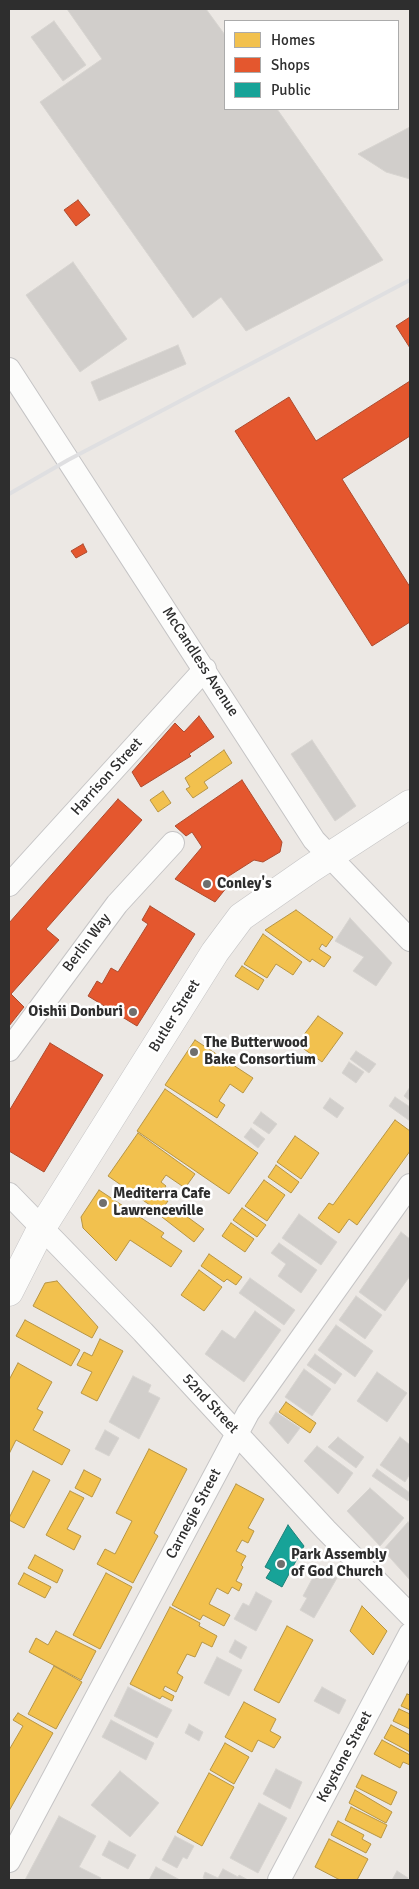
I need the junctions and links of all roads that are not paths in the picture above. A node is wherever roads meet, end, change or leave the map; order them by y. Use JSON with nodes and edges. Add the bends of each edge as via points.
{"nodes":[{"id":1,"x":9,"y":369,"type":"edge"},
{"id":2,"x":205,"y":669,"type":"junction"},
{"id":3,"x":410,"y":804,"type":"edge"},
{"id":4,"x":172,"y":843,"type":"dead end"},
{"id":5,"x":329,"y":856,"type":"junction"},
{"id":6,"x":9,"y":885,"type":"edge"},
{"id":7,"x":410,"y":940,"type":"edge"},
{"id":8,"x":9,"y":1050,"type":"edge"},
{"id":9,"x":410,"y":1185,"type":"edge"},
{"id":10,"x":9,"y":1194,"type":"edge"},
{"id":11,"x":41,"y":1229,"type":"junction"},
{"id":12,"x":9,"y":1292,"type":"edge"},
{"id":13,"x":237,"y":1434,"type":"junction"},
{"id":14,"x":410,"y":1615,"type":"edge"},
{"id":15,"x":410,"y":1634,"type":"edge"},
{"id":16,"x":9,"y":1861,"type":"edge"},
{"id":17,"x":279,"y":1880,"type":"edge"}],
"edges":[{"from":1,"to":2,"type":"street","name":"McCandless Avenue"},
{"from":2,"to":5,"type":"street","name":"McCandless Avenue","via":[[314,840]]},
{"from":2,"to":6,"type":"street","name":"Harrison Street"},
{"from":3,"to":5,"type":"main road","name":"Butler Street"},
{"from":4,"to":8,"type":"street","name":"Berlin Way","via":[[116,904]]},
{"from":5,"to":7,"type":"street","name":"McCandless Avenue"},
{"from":5,"to":11,"type":"main road","name":"Butler Street","via":[[241,917],[215,952]]},
{"from":9,"to":13,"type":"street","name":"Carnegie Street","via":[[248,1413]]},
{"from":10,"to":11,"type":"street","name":"52nd Street"},
{"from":11,"to":12,"type":"main road","name":"Butler Street"},
{"from":11,"to":13,"type":"street","name":"52nd Street","via":[[143,1332]]},
{"from":13,"to":14,"type":"street","name":"52nd Street"},
{"from":13,"to":16,"type":"street","name":"Carnegie Street"},
{"from":15,"to":17,"type":"street","name":"Keystone Street"}]}
